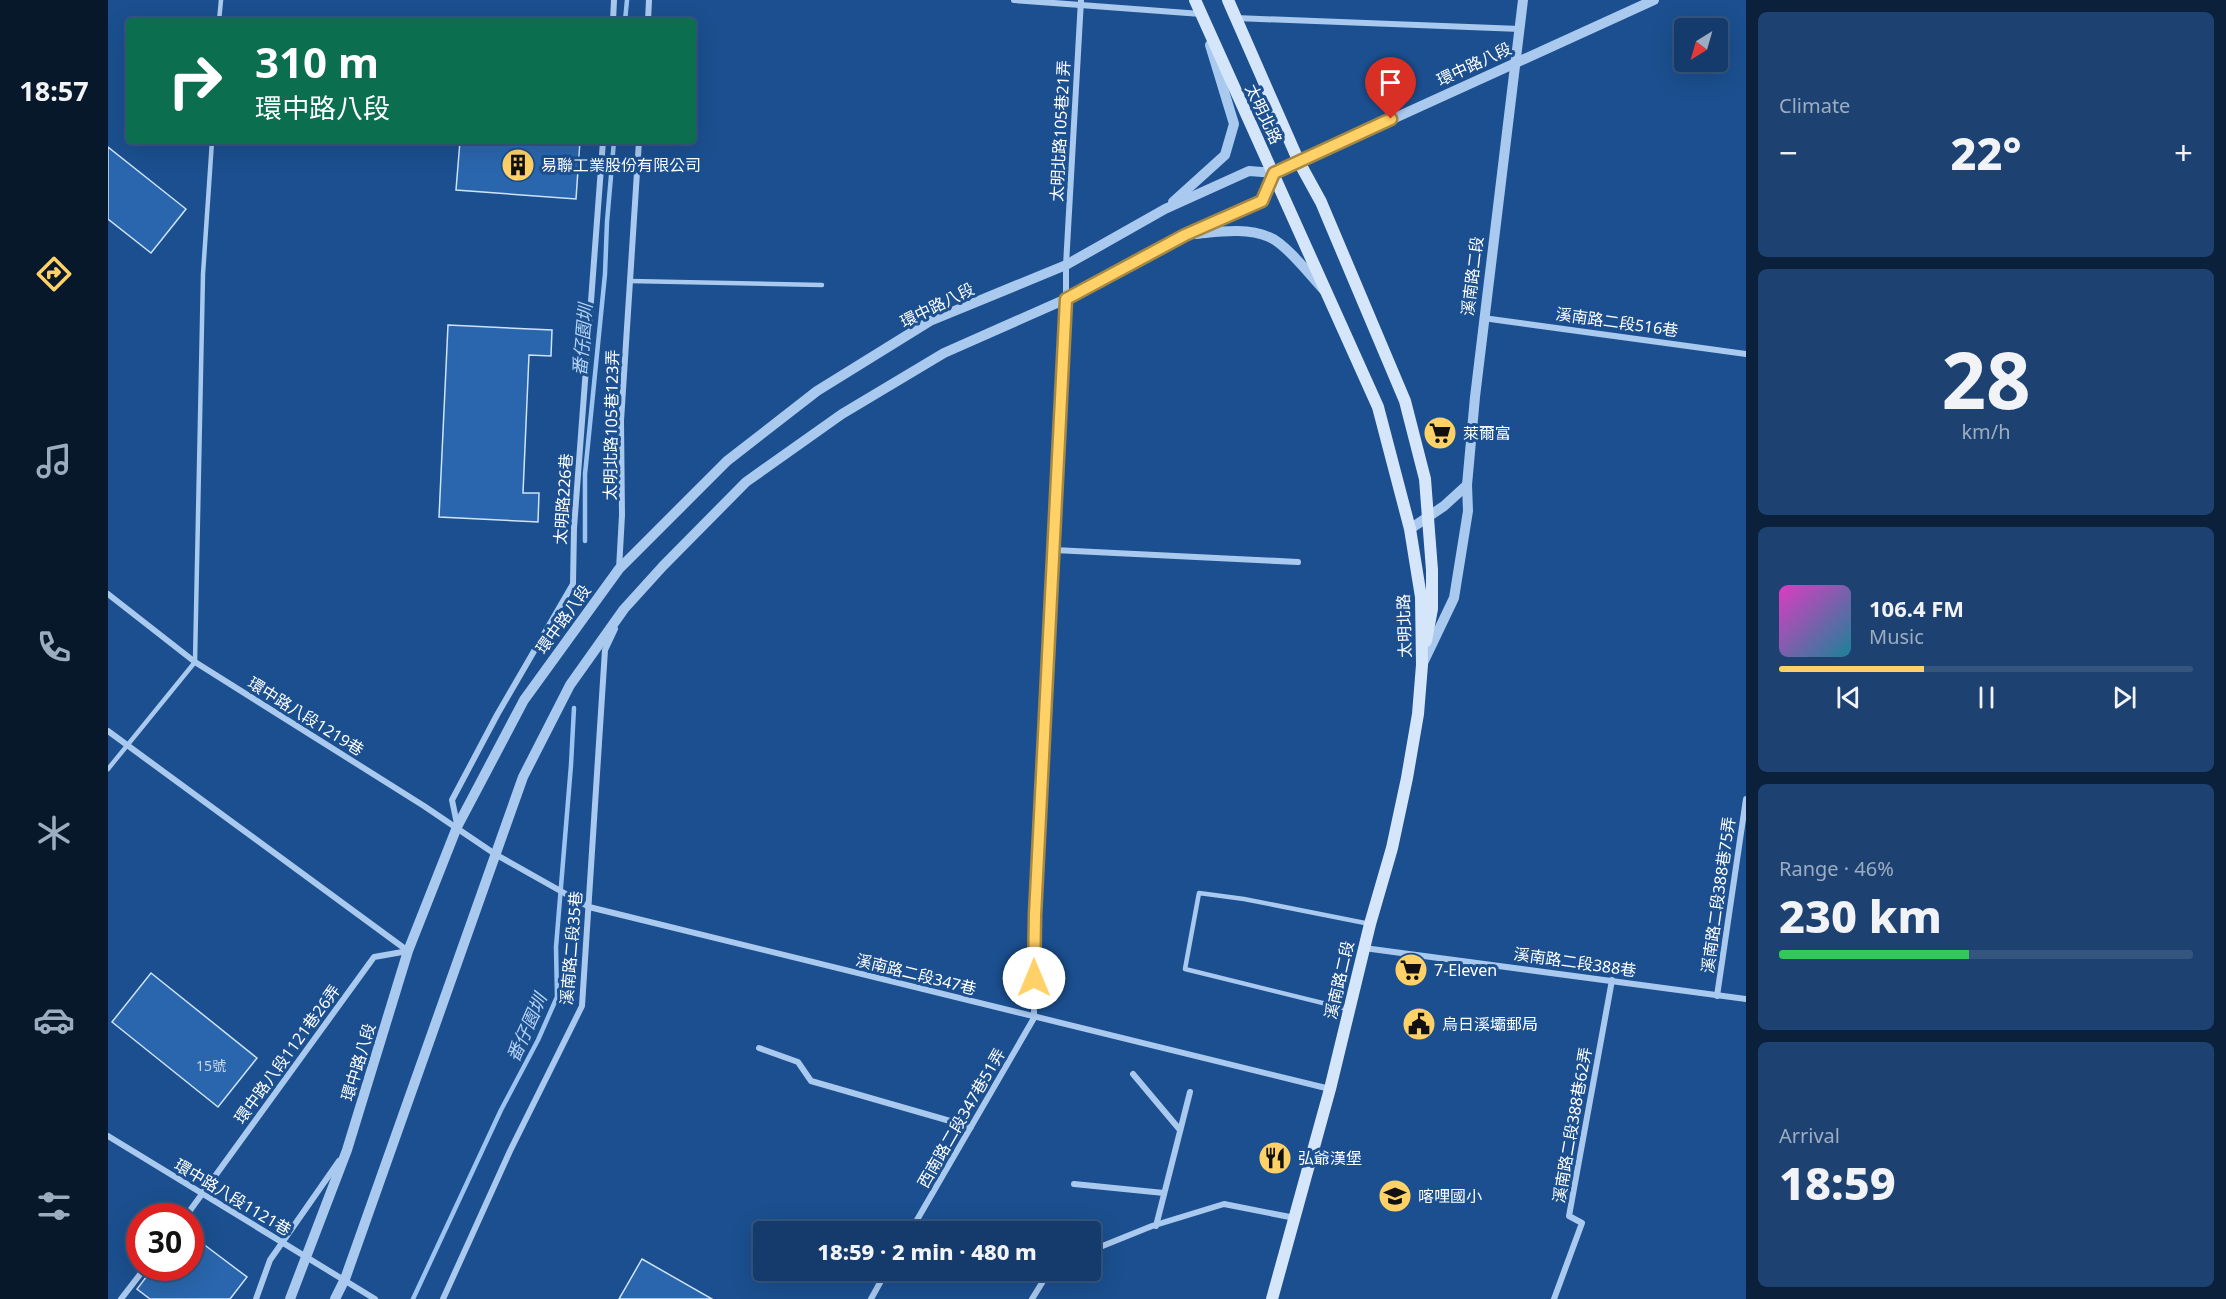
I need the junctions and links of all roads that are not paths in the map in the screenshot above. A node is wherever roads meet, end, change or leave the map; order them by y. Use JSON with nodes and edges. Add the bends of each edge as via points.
{"nodes":[{"id":1,"x":221,"y":0,"type":"edge"},
{"id":2,"x":614,"y":0,"type":"edge"},
{"id":3,"x":649,"y":0,"type":"edge"},
{"id":4,"x":1014,"y":0,"type":"edge"},
{"id":5,"x":1195,"y":0,"type":"edge"},
{"id":6,"x":1228,"y":0,"type":"edge"},
{"id":7,"x":1522,"y":0,"type":"edge"},
{"id":8,"x":1654,"y":0,"type":"edge"},
{"id":9,"x":1081,"y":2,"type":"edge"},
{"id":10,"x":219,"y":18,"type":"edge"},
{"id":11,"x":613,"y":18,"type":"edge"},
{"id":12,"x":648,"y":18,"type":"edge"},
{"id":13,"x":1202,"y":18,"type":"junction"},
{"id":14,"x":1236,"y":18,"type":"junction"},
{"id":15,"x":1520,"y":29,"type":"junction"},
{"id":16,"x":1516,"y":61,"type":"junction"},
{"id":17,"x":212,"y":144,"type":"edge"},
{"id":18,"x":603,"y":144,"type":"edge"},
{"id":19,"x":639,"y":144,"type":"edge"},
{"id":20,"x":1299,"y":162,"type":"junction"},
{"id":21,"x":1274,"y":173,"type":"junction"},
{"id":22,"x":1165,"y":209,"type":"junction"},
{"id":23,"x":1185,"y":235,"type":"junction"},
{"id":24,"x":1066,"y":264,"type":"junction"},
{"id":25,"x":630,"y":281,"type":"junction"},
{"id":26,"x":822,"y":285,"type":"dead end"},
{"id":27,"x":1329,"y":296,"type":"junction"},
{"id":28,"x":1066,"y":299,"type":"junction"},
{"id":29,"x":1484,"y":318,"type":"junction"},
{"id":30,"x":1746,"y":354,"type":"edge"},
{"id":31,"x":1467,"y":485,"type":"junction"},
{"id":32,"x":1429,"y":516,"type":"junction"},
{"id":33,"x":1410,"y":529,"type":"junction"},
{"id":34,"x":1054,"y":549,"type":"junction"},
{"id":35,"x":1298,"y":562,"type":"dead end"},
{"id":36,"x":619,"y":569,"type":"junction"},
{"id":37,"x":108,"y":594,"type":"edge"},
{"id":38,"x":624,"y":609,"type":"junction"},
{"id":39,"x":195,"y":662,"type":"junction"},
{"id":40,"x":1422,"y":665,"type":"junction"},
{"id":41,"x":108,"y":730,"type":"edge"},
{"id":42,"x":127,"y":746,"type":"junction"},
{"id":43,"x":108,"y":769,"type":"edge"},
{"id":44,"x":1746,"y":799,"type":"edge"},
{"id":45,"x":457,"y":827,"type":"junction"},
{"id":46,"x":495,"y":854,"type":"junction"},
{"id":47,"x":555,"y":888,"type":"joint"},
{"id":48,"x":589,"y":907,"type":"junction"},
{"id":49,"x":1370,"y":924,"type":"junction"},
{"id":50,"x":1364,"y":948,"type":"junction"},
{"id":51,"x":408,"y":951,"type":"junction"},
{"id":52,"x":1612,"y":980,"type":"junction"},
{"id":53,"x":1718,"y":996,"type":"junction"},
{"id":54,"x":1746,"y":999,"type":"edge"},
{"id":55,"x":1349,"y":1010,"type":"junction"},
{"id":56,"x":1035,"y":1018,"type":"junction"},
{"id":57,"x":759,"y":1048,"type":"dead end"},
{"id":58,"x":1133,"y":1074,"type":"dead end"},
{"id":59,"x":1330,"y":1089,"type":"junction"},
{"id":60,"x":1190,"y":1092,"type":"dead end"},
{"id":61,"x":971,"y":1127,"type":"junction"},
{"id":62,"x":1180,"y":1130,"type":"junction"},
{"id":63,"x":108,"y":1136,"type":"edge"},
{"id":64,"x":347,"y":1150,"type":"junction"},
{"id":65,"x":1074,"y":1184,"type":"dead end"},
{"id":66,"x":1164,"y":1193,"type":"junction"},
{"id":67,"x":202,"y":1195,"type":"junction"},
{"id":68,"x":196,"y":1203,"type":"edge"},
{"id":69,"x":1295,"y":1218,"type":"junction"},
{"id":70,"x":916,"y":1221,"type":"edge"},
{"id":71,"x":1156,"y":1226,"type":"junction"},
{"id":72,"x":282,"y":1242,"type":"junction"},
{"id":73,"x":1101,"y":1247,"type":"edge"},
{"id":74,"x":306,"y":1257,"type":"junction"},
{"id":75,"x":345,"y":1279,"type":"junction"},
{"id":76,"x":135,"y":1281,"type":"edge"},
{"id":77,"x":881,"y":1281,"type":"edge"},
{"id":78,"x":1043,"y":1281,"type":"edge"},
{"id":79,"x":121,"y":1299,"type":"edge"},
{"id":80,"x":256,"y":1299,"type":"edge"},
{"id":81,"x":290,"y":1299,"type":"edge"},
{"id":82,"x":335,"y":1299,"type":"edge"},
{"id":83,"x":375,"y":1299,"type":"edge"},
{"id":84,"x":443,"y":1299,"type":"edge"},
{"id":85,"x":871,"y":1299,"type":"edge"},
{"id":86,"x":1032,"y":1299,"type":"edge"},
{"id":87,"x":1272,"y":1299,"type":"edge"},
{"id":88,"x":1554,"y":1299,"type":"edge"}],
"edges":[{"from":1,"to":10,"type":"lane"},
{"from":2,"to":11,"type":"street"},
{"from":3,"to":12,"type":"street"},
{"from":4,"to":9,"type":"street"},
{"from":5,"to":13,"type":"main road","name":"太明北路"},
{"from":6,"to":14,"type":"main road","name":"太明北路"},
{"from":7,"to":15,"type":"street","name":"溪南路二段"},
{"from":8,"to":16,"type":"street","name":"環中路八段"},
{"from":9,"to":13,"type":"street"},
{"from":9,"to":24,"type":"street","name":"太明北路105巷21弄"},
{"from":13,"to":21,"type":"main road","name":"太明北路"},
{"from":13,"to":22,"type":"street","name":"環中路八段","via":[[1234,124],[1225,155]]},
{"from":14,"to":15,"type":"street"},
{"from":14,"to":20,"type":"main road","name":"太明北路"},
{"from":15,"to":16,"type":"street","name":"溪南路二段"},
{"from":16,"to":20,"type":"street","name":"環中路八段"},
{"from":16,"to":29,"type":"street","name":"溪南路二段"},
{"from":17,"to":39,"type":"lane","via":[[203,274]]},
{"from":18,"to":45,"type":"street","name":"太明路226巷","via":[[573,584],[452,800]]},
{"from":19,"to":25,"type":"street","name":"太明北路105巷123弄"},
{"from":20,"to":21,"type":"street","name":"環中路八段"},
{"from":20,"to":32,"type":"main road","name":"太明北路","via":[[1321,202],[1405,401],[1425,479]]},
{"from":21,"to":22,"type":"street","name":"環中路八段","via":[[1249,171]]},
{"from":21,"to":23,"type":"street","via":[[1262,201]]},
{"from":21,"to":27,"type":"main road","name":"太明北路"},
{"from":22,"to":24,"type":"street","name":"環中路八段"},
{"from":23,"to":27,"type":"street","via":[[1235,231],[1270,237]]},
{"from":23,"to":28,"type":"street"},
{"from":24,"to":28,"type":"street","name":"太明北路105巷21弄"},
{"from":24,"to":36,"type":"street","name":"環中路八段","via":[[930,321],[818,391],[727,461]]},
{"from":25,"to":26,"type":"lane"},
{"from":25,"to":36,"type":"street","name":"太明北路105巷123弄","via":[[621,421]]},
{"from":27,"to":33,"type":"main road","name":"太明北路","via":[[1378,407]]},
{"from":28,"to":34,"type":"street","name":"太明北路105巷21弄"},
{"from":28,"to":38,"type":"street","via":[[944,353],[819,429],[746,482]]},
{"from":29,"to":30,"type":"street","name":"溪南路二段516巷"},
{"from":29,"to":31,"type":"street","name":"溪南路二段"},
{"from":31,"to":32,"type":"street"},
{"from":31,"to":40,"type":"street","name":"溪南路二段","via":[[1468,511],[1454,598]]},
{"from":32,"to":33,"type":"street"},
{"from":32,"to":40,"type":"main road","name":"太明北路","via":[[1432,609]]},
{"from":33,"to":40,"type":"main road","name":"太明北路","via":[[1421,597]]},
{"from":34,"to":35,"type":"street"},
{"from":34,"to":56,"type":"street","name":"太明北路105巷21弄","via":[[1034,938]]},
{"from":36,"to":45,"type":"street","name":"環中路八段","via":[[524,700]]},
{"from":37,"to":39,"type":"street","name":"環中路八段1219巷"},
{"from":38,"to":46,"type":"street","via":[[570,685],[523,777]]},
{"from":38,"to":48,"type":"street","name":"溪南路二段35巷","via":[[605,650]]},
{"from":39,"to":42,"type":"lane"},
{"from":39,"to":45,"type":"street","name":"環中路八段1219巷"},
{"from":40,"to":49,"type":"main road","name":"溪南路二段","via":[[1407,778]]},
{"from":41,"to":42,"type":"street"},
{"from":42,"to":43,"type":"lane"},
{"from":42,"to":51,"type":"street"},
{"from":44,"to":53,"type":"street","name":"溪南路二段388巷75弄"},
{"from":45,"to":46,"type":"street","name":"環中路八段1219巷"},
{"from":45,"to":51,"type":"street","name":"環中路八段"},
{"from":46,"to":47,"type":"street","name":"環中路八段1219巷"},
{"from":46,"to":75,"type":"street"},
{"from":47,"to":48,"type":"street","name":"溪南路二段347巷"},
{"from":48,"to":56,"type":"street","name":"溪南路二段347巷"},
{"from":48,"to":84,"type":"street","name":"溪南路二段35巷","via":[[582,1006]]},
{"from":49,"to":50,"type":"main road","name":"溪南路二段"},
{"from":49,"to":55,"type":"lane","via":[[1199,893],[1185,969]]},
{"from":50,"to":52,"type":"street","name":"溪南路二段388巷"},
{"from":50,"to":55,"type":"main road","name":"溪南路二段"},
{"from":51,"to":64,"type":"street","name":"環中路八段"},
{"from":51,"to":67,"type":"street","name":"環中路八段1121巷26弄","via":[[374,957]]},
{"from":52,"to":53,"type":"street","name":"溪南路二段388巷"},
{"from":52,"to":88,"type":"street","name":"溪南路二段388巷62弄","via":[[1569,1216],[1582,1223]]},
{"from":53,"to":54,"type":"street","name":"溪南路二段388巷"},
{"from":55,"to":59,"type":"main road","name":"溪南路二段"},
{"from":56,"to":59,"type":"street","name":"溪南路二段347巷"},
{"from":56,"to":61,"type":"street","name":"西南路二段347巷51弄"},
{"from":57,"to":61,"type":"street","via":[[798,1062],[811,1081]]},
{"from":58,"to":62,"type":"street"},
{"from":59,"to":69,"type":"main road","name":"溪南路二段"},
{"from":60,"to":62,"type":"street"},
{"from":61,"to":70,"type":"street","name":"西南路二段347巷51弄"},
{"from":62,"to":66,"type":"street"},
{"from":63,"to":67,"type":"street","name":"環中路八段1121巷"},
{"from":64,"to":72,"type":"street"},
{"from":64,"to":74,"type":"street","name":"環中路八段"},
{"from":65,"to":66,"type":"street"},
{"from":66,"to":71,"type":"street"},
{"from":67,"to":68,"type":"street","name":"環中路八段1121巷26弄"},
{"from":67,"to":72,"type":"street","name":"環中路八段1121巷"},
{"from":69,"to":71,"type":"street","via":[[1224,1204]]},
{"from":69,"to":87,"type":"main road","name":"溪南路二段"},
{"from":71,"to":73,"type":"street"},
{"from":72,"to":74,"type":"street","name":"環中路八段1121巷"},
{"from":72,"to":80,"type":"street","via":[[270,1260]]},
{"from":74,"to":75,"type":"street","name":"環中路八段1121巷"},
{"from":74,"to":81,"type":"street","name":"環中路八段"},
{"from":75,"to":82,"type":"street"},
{"from":75,"to":83,"type":"street","name":"環中路八段1121巷"},
{"from":76,"to":79,"type":"street"},
{"from":77,"to":85,"type":"street"},
{"from":78,"to":86,"type":"street"}]}
